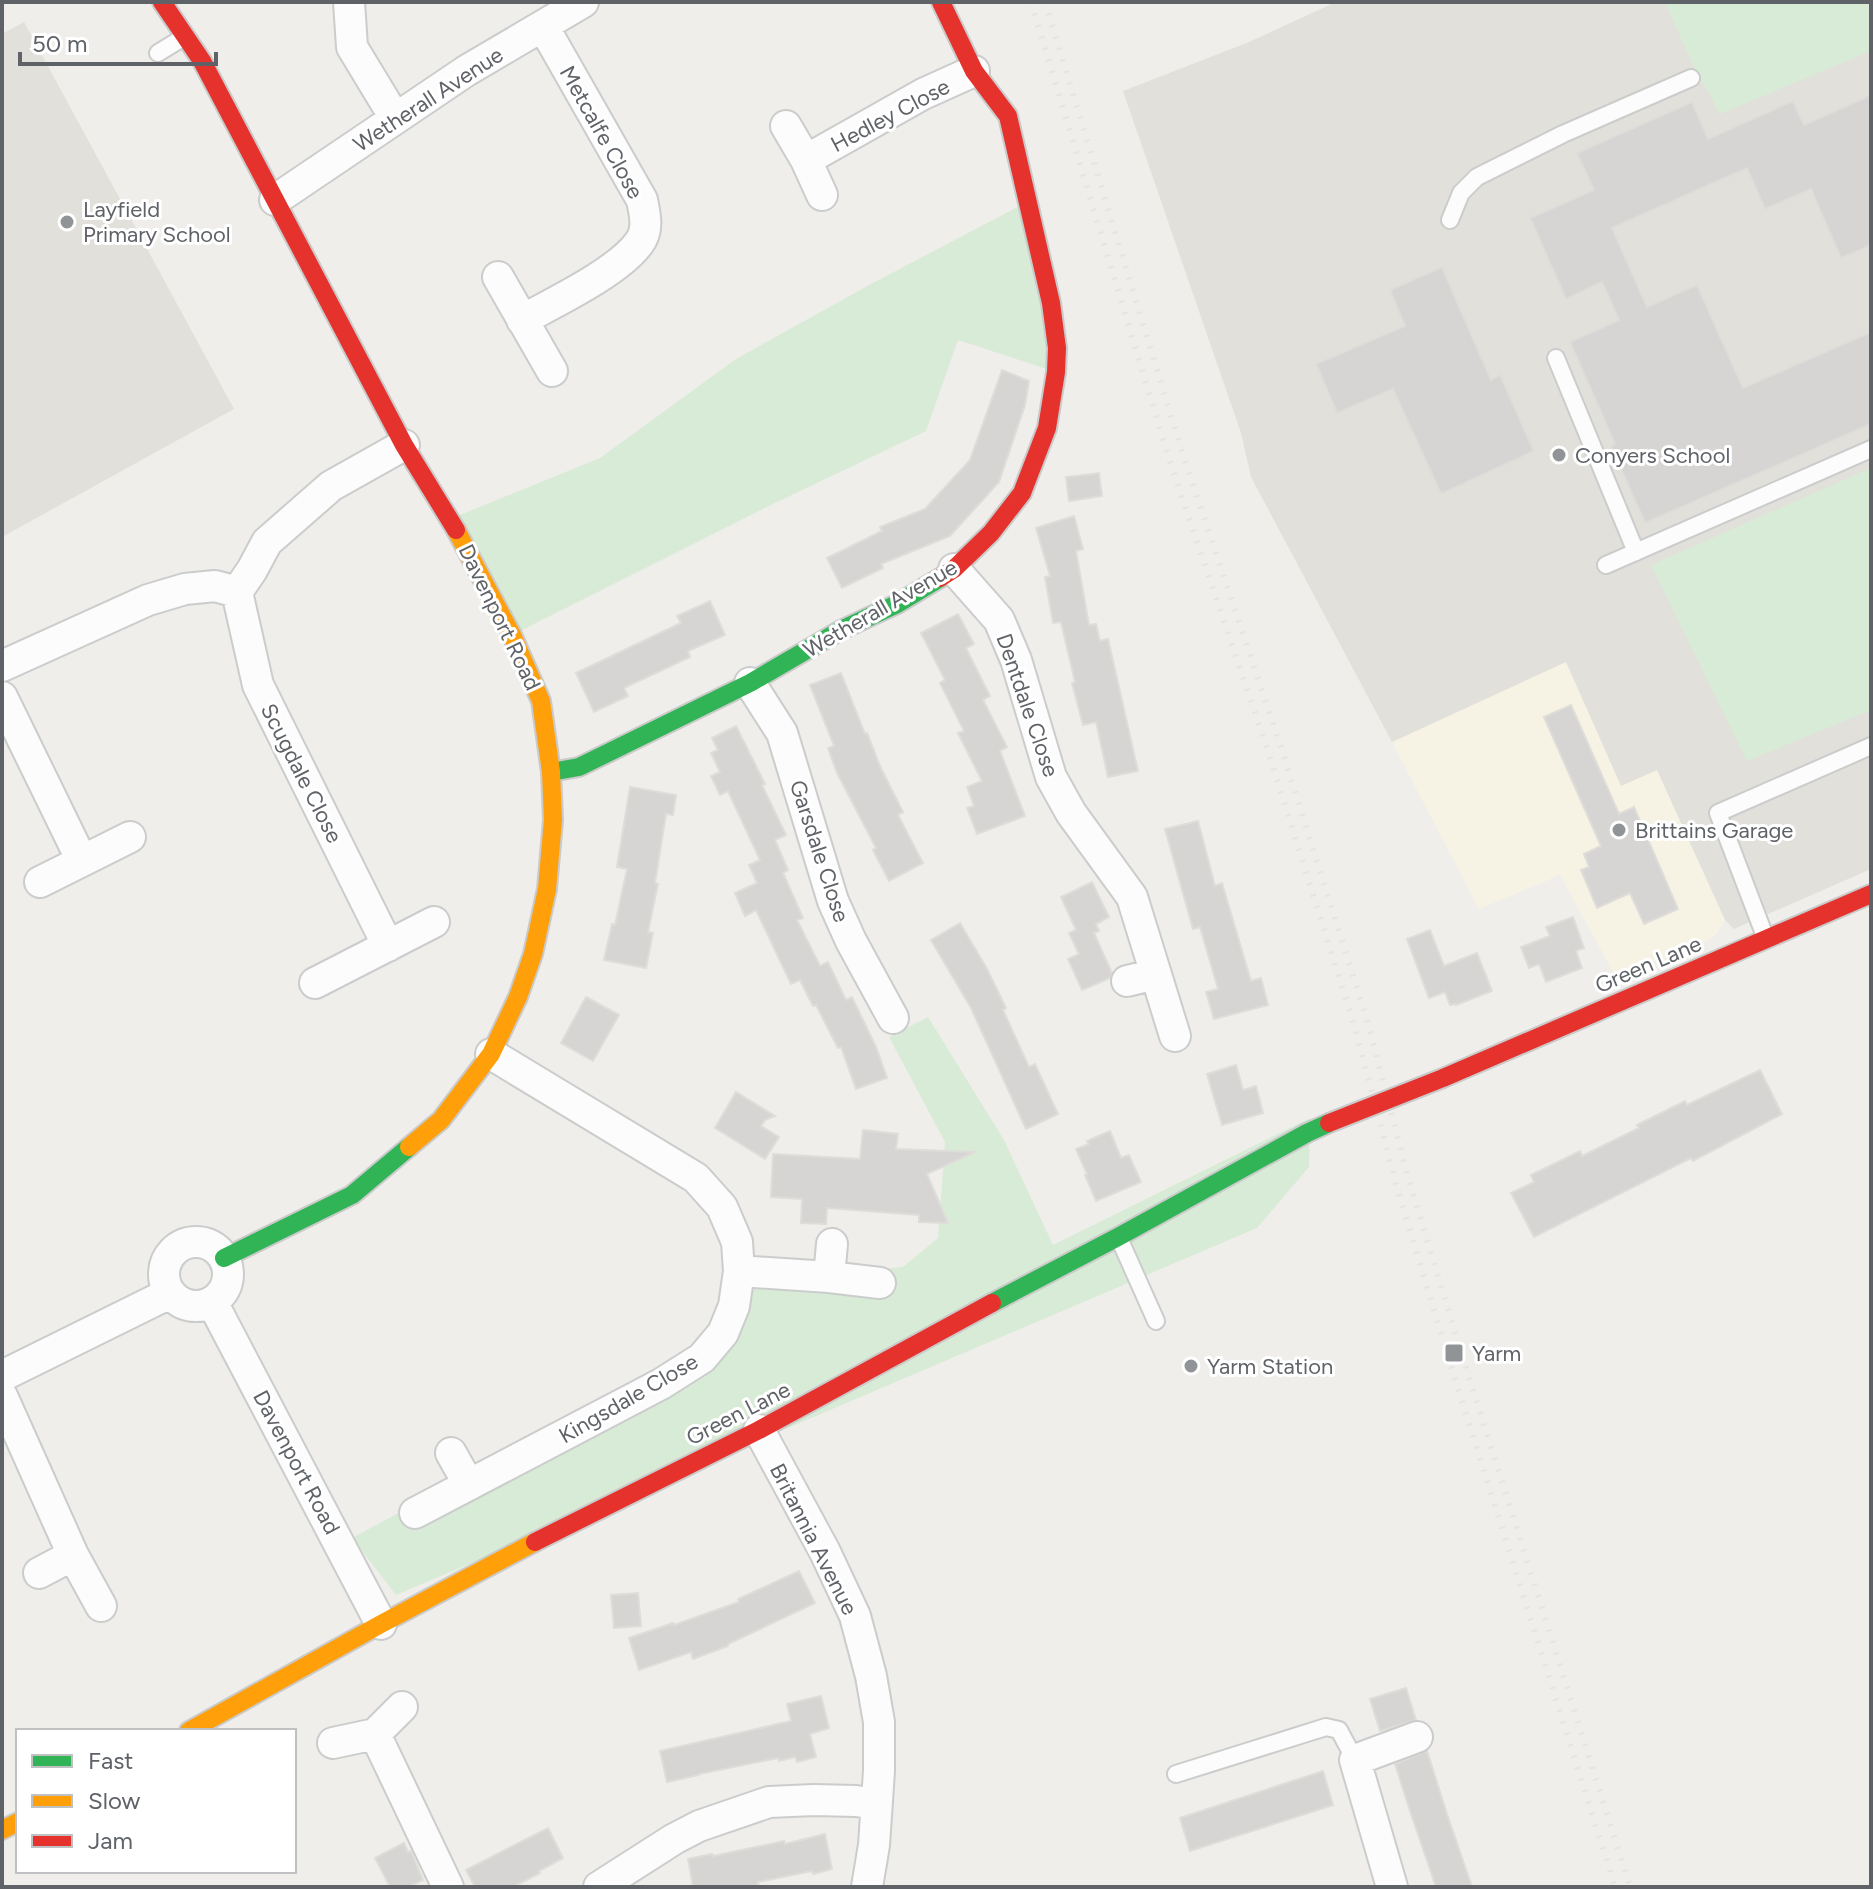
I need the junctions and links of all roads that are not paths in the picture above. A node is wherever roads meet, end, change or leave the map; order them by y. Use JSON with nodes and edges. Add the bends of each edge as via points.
{"nodes":[{"id":1,"x":162,"y":2,"type":"edge"},
{"id":2,"x":349,"y":2,"type":"edge"},
{"id":3,"x":583,"y":2,"type":"edge"},
{"id":4,"x":941,"y":2,"type":"edge"},
{"id":5,"x":543,"y":26,"type":"junction"},
{"id":6,"x":185,"y":36,"type":"junction"},
{"id":7,"x":158,"y":53,"type":"dead end"},
{"id":8,"x":974,"y":71,"type":"junction"},
{"id":9,"x":1691,"y":78,"type":"dead end"},
{"id":10,"x":395,"y":118,"type":"junction"},
{"id":11,"x":786,"y":126,"type":"dead end"},
{"id":12,"x":806,"y":160,"type":"junction"},
{"id":13,"x":822,"y":195,"type":"dead end"},
{"id":14,"x":275,"y":200,"type":"junction"},
{"id":15,"x":1450,"y":220,"type":"dead end"},
{"id":16,"x":498,"y":277,"type":"dead end"},
{"id":17,"x":522,"y":320,"type":"junction"},
{"id":18,"x":1556,"y":358,"type":"dead end"},
{"id":19,"x":552,"y":371,"type":"dead end"},
{"id":20,"x":404,"y":445,"type":"junction"},
{"id":21,"x":1871,"y":449,"type":"edge"},
{"id":22,"x":1636,"y":552,"type":"junction"},
{"id":23,"x":1606,"y":565,"type":"dead end"},
{"id":24,"x":954,"y":569,"type":"junction"},
{"id":25,"x":237,"y":592,"type":"junction"},
{"id":26,"x":2,"y":666,"type":"edge"},
{"id":27,"x":750,"y":683,"type":"junction"},
{"id":28,"x":2,"y":697,"type":"edge"},
{"id":29,"x":1871,"y":746,"type":"edge"},
{"id":30,"x":551,"y":772,"type":"junction"},
{"id":31,"x":130,"y":837,"type":"dead end"},
{"id":32,"x":82,"y":861,"type":"junction"},
{"id":33,"x":40,"y":882,"type":"dead end"},
{"id":34,"x":1871,"y":894,"type":"edge"},
{"id":35,"x":434,"y":922,"type":"dead end"},
{"id":36,"x":1766,"y":939,"type":"junction"},
{"id":37,"x":388,"y":946,"type":"junction"},
{"id":38,"x":1156,"y":974,"type":"junction"},
{"id":39,"x":1127,"y":981,"type":"dead end"},
{"id":40,"x":315,"y":983,"type":"dead end"},
{"id":41,"x":893,"y":1018,"type":"dead end"},
{"id":42,"x":1175,"y":1036,"type":"dead end"},
{"id":43,"x":491,"y":1054,"type":"junction"},
{"id":44,"x":1118,"y":1237,"type":"junction"},
{"id":45,"x":832,"y":1244,"type":"dead end"},
{"id":46,"x":224,"y":1258,"type":"junction"},
{"id":47,"x":739,"y":1271,"type":"junction"},
{"id":48,"x":829,"y":1277,"type":"junction"},
{"id":49,"x":880,"y":1283,"type":"dead end"},
{"id":50,"x":170,"y":1293,"type":"junction"},
{"id":51,"x":212,"y":1302,"type":"junction"},
{"id":52,"x":1156,"y":1321,"type":"dead end"},
{"id":53,"x":2,"y":1376,"type":"edge"},
{"id":54,"x":2,"y":1396,"type":"edge"},
{"id":55,"x":759,"y":1430,"type":"junction"},
{"id":56,"x":451,"y":1453,"type":"dead end"},
{"id":57,"x":469,"y":1485,"type":"junction"},
{"id":58,"x":415,"y":1513,"type":"dead end"},
{"id":59,"x":73,"y":1555,"type":"junction"},
{"id":60,"x":39,"y":1573,"type":"dead end"},
{"id":61,"x":101,"y":1606,"type":"dead end"},
{"id":62,"x":381,"y":1624,"type":"junction"},
{"id":63,"x":402,"y":1707,"type":"dead end"},
{"id":64,"x":193,"y":1729,"type":"edge"},
{"id":65,"x":375,"y":1734,"type":"junction"},
{"id":66,"x":1417,"y":1737,"type":"dead end"},
{"id":67,"x":333,"y":1743,"type":"dead end"},
{"id":68,"x":1355,"y":1760,"type":"junction"},
{"id":69,"x":1176,"y":1774,"type":"dead end"},
{"id":70,"x":876,"y":1804,"type":"junction"},
{"id":71,"x":448,"y":1887,"type":"edge"},
{"id":72,"x":599,"y":1887,"type":"edge"},
{"id":73,"x":867,"y":1887,"type":"edge"},
{"id":74,"x":1392,"y":1887,"type":"edge"}],
"edges":[{"from":1,"to":6,"type":"street","name":"Davenport Road"},
{"from":2,"to":10,"type":"street","via":[[352,47]]},
{"from":3,"to":5,"type":"street","name":"Wetherall Avenue"},
{"from":4,"to":8,"type":"street","name":"Wetherall Avenue"},
{"from":5,"to":10,"type":"street","name":"Wetherall Avenue"},
{"from":5,"to":17,"type":"street","name":"Metcalfe Close","via":[[642,200],[647,222],[640,242],[619,262]]},
{"from":6,"to":7,"type":"lane"},
{"from":6,"to":14,"type":"street","name":"Davenport Road"},
{"from":8,"to":12,"type":"street","name":"Hedley Close"},
{"from":8,"to":24,"type":"street","name":"Wetherall Avenue","via":[[1008,116],[1057,348],[1047,428],[1022,493]]},
{"from":9,"to":15,"type":"lane","via":[[1477,177],[1461,193]]},
{"from":10,"to":14,"type":"street","name":"Wetherall Avenue"},
{"from":11,"to":12,"type":"street","name":"Hedley Close"},
{"from":12,"to":13,"type":"street","name":"Hedley Close"},
{"from":14,"to":20,"type":"street","name":"Davenport Road"},
{"from":16,"to":17,"type":"street"},
{"from":17,"to":19,"type":"street"},
{"from":18,"to":22,"type":"lane"},
{"from":20,"to":25,"type":"street","via":[[331,486],[267,542]]},
{"from":20,"to":30,"type":"street","name":"Davenport Road","via":[[512,635],[541,701]]},
{"from":21,"to":22,"type":"lane"},
{"from":22,"to":23,"type":"lane"},
{"from":24,"to":27,"type":"street","name":"Wetherall Avenue"},
{"from":24,"to":38,"type":"street","name":"Dentdale Close","via":[[999,620],[1051,777],[1132,897]]},
{"from":25,"to":26,"type":"street","via":[[215,586],[148,600]]},
{"from":25,"to":37,"type":"street","name":"Scugdale Close","via":[[258,685]]},
{"from":27,"to":30,"type":"street","name":"Wetherall Avenue","via":[[579,767]]},
{"from":27,"to":41,"type":"street","name":"Garsdale Close","via":[[782,733],[833,901]]},
{"from":28,"to":32,"type":"street"},
{"from":29,"to":36,"type":"lane","via":[[1718,813]]},
{"from":30,"to":43,"type":"street","name":"Davenport Road","via":[[547,889],[533,954]]},
{"from":31,"to":32,"type":"street"},
{"from":32,"to":33,"type":"street"},
{"from":34,"to":36,"type":"street","name":"Green Lane"},
{"from":35,"to":37,"type":"street"},
{"from":36,"to":44,"type":"street","name":"Green Lane","bridge":true,"via":[[1307,1133]]},
{"from":37,"to":40,"type":"street"},
{"from":38,"to":39,"type":"street"},
{"from":38,"to":42,"type":"street","name":"Dentdale Close"},
{"from":43,"to":46,"type":"street","name":"Davenport Road","via":[[441,1120],[352,1195]]},
{"from":43,"to":47,"type":"street","name":"Kingsdale Close","via":[[696,1178],[722,1207],[737,1242]]},
{"from":44,"to":52,"type":"lane"},
{"from":44,"to":55,"type":"street","name":"Green Lane"},
{"from":45,"to":48,"type":"street"},
{"from":46,"to":50,"type":"street","via":[[202,1242],[176,1248],[165,1264]]},
{"from":46,"to":51,"type":"street","via":[[228,1275]]},
{"from":47,"to":48,"type":"street"},
{"from":47,"to":57,"type":"street","name":"Kingsdale Close","via":[[723,1333],[702,1358]]},
{"from":48,"to":49,"type":"street"},
{"from":50,"to":51,"type":"street","via":[[182,1303]]},
{"from":50,"to":53,"type":"street"},
{"from":51,"to":62,"type":"street","name":"Davenport Road"},
{"from":54,"to":59,"type":"street"},
{"from":55,"to":62,"type":"street","name":"Green Lane"},
{"from":55,"to":70,"type":"street","name":"Britannia Avenue","via":[[855,1616],[879,1722]]},
{"from":56,"to":57,"type":"street"},
{"from":57,"to":58,"type":"street","name":"Kingsdale Close"},
{"from":59,"to":60,"type":"street"},
{"from":59,"to":61,"type":"street"},
{"from":62,"to":64,"type":"street","name":"Green Lane"},
{"from":63,"to":65,"type":"street"},
{"from":65,"to":67,"type":"street"},
{"from":65,"to":71,"type":"street"},
{"from":66,"to":68,"type":"street"},
{"from":68,"to":69,"type":"lane","via":[[1339,1730],[1326,1727]]},
{"from":68,"to":74,"type":"street"},
{"from":70,"to":72,"type":"street","via":[[769,1802],[699,1826]]},
{"from":70,"to":73,"type":"street","name":"Britannia Avenue"}]}
